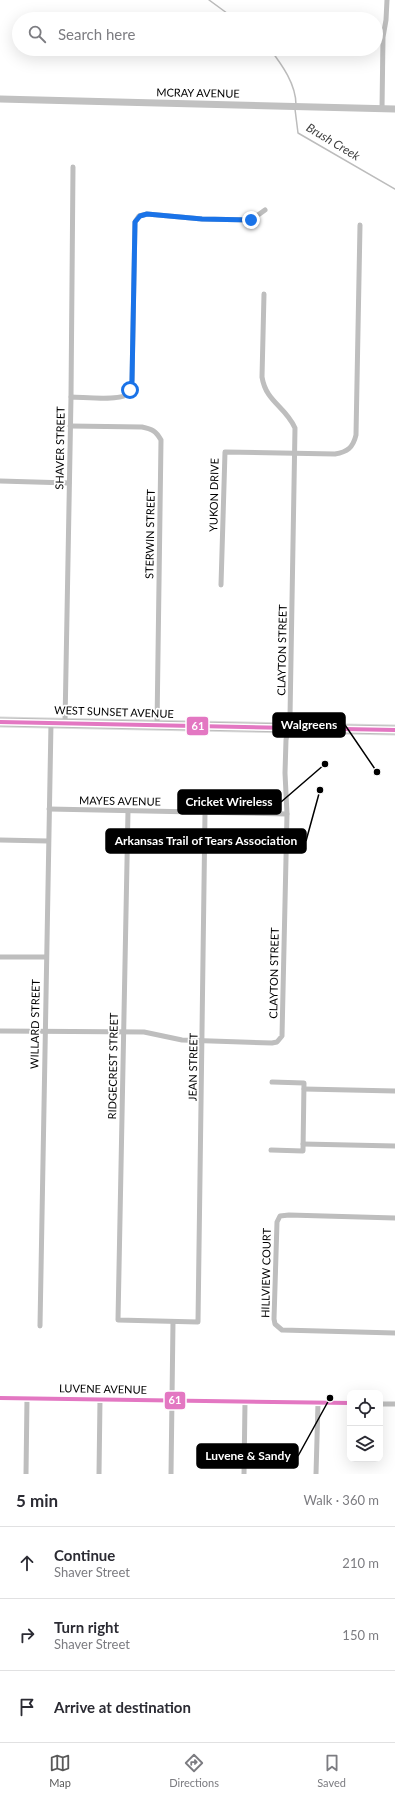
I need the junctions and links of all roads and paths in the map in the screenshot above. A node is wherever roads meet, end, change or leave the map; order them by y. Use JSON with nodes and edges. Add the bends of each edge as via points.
{"nodes":[{"id":1,"x":387,"y":0,"type":"edge"},
{"id":2,"x":383,"y":37,"type":"edge"},
{"id":3,"x":383,"y":56,"type":"edge"},
{"id":4,"x":0,"y":99,"type":"edge"},
{"id":5,"x":382,"y":109,"type":"junction"},
{"id":6,"x":395,"y":109,"type":"edge"},
{"id":7,"x":73,"y":167,"type":"dead end"},
{"id":8,"x":265,"y":210,"type":"dead end"},
{"id":9,"x":360,"y":225,"type":"dead end"},
{"id":10,"x":264,"y":294,"type":"dead end"},
{"id":11,"x":71,"y":397,"type":"junction"},
{"id":12,"x":70,"y":426,"type":"junction"},
{"id":13,"x":295,"y":454,"type":"junction"},
{"id":14,"x":0,"y":482,"type":"edge"},
{"id":15,"x":69,"y":483,"type":"junction"},
{"id":16,"x":222,"y":585,"type":"dead end"},
{"id":17,"x":0,"y":722,"type":"edge"},
{"id":18,"x":51,"y":723,"type":"junction"},
{"id":19,"x":65,"y":723,"type":"junction"},
{"id":20,"x":157,"y":726,"type":"junction"},
{"id":21,"x":289,"y":728,"type":"junction"},
{"id":22,"x":395,"y":730,"type":"edge"},
{"id":23,"x":49,"y":810,"type":"junction"},
{"id":24,"x":128,"y":811,"type":"junction"},
{"id":25,"x":205,"y":813,"type":"junction"},
{"id":26,"x":287,"y":814,"type":"junction"},
{"id":27,"x":0,"y":840,"type":"edge"},
{"id":28,"x":48,"y":841,"type":"junction"},
{"id":29,"x":0,"y":957,"type":"edge"},
{"id":30,"x":46,"y":957,"type":"junction"},
{"id":31,"x":0,"y":1031,"type":"edge"},
{"id":32,"x":45,"y":1032,"type":"junction"},
{"id":33,"x":124,"y":1032,"type":"junction"},
{"id":34,"x":203,"y":1041,"type":"junction"},
{"id":35,"x":272,"y":1082,"type":"dead end"},
{"id":36,"x":304,"y":1089,"type":"junction"},
{"id":37,"x":395,"y":1091,"type":"edge"},
{"id":38,"x":303,"y":1144,"type":"junction"},
{"id":39,"x":395,"y":1146,"type":"edge"},
{"id":40,"x":271,"y":1150,"type":"dead end"},
{"id":41,"x":395,"y":1218,"type":"edge"},
{"id":42,"x":173,"y":1322,"type":"junction"},
{"id":43,"x":40,"y":1326,"type":"dead end"},
{"id":44,"x":395,"y":1333,"type":"edge"},
{"id":45,"x":0,"y":1398,"type":"edge"},
{"id":46,"x":27,"y":1398,"type":"junction"},
{"id":47,"x":100,"y":1399,"type":"junction"},
{"id":48,"x":172,"y":1401,"type":"junction"},
{"id":49,"x":245,"y":1402,"type":"junction"},
{"id":50,"x":318,"y":1403,"type":"junction"},
{"id":51,"x":347,"y":1404,"type":"edge"},
{"id":52,"x":383,"y":1404,"type":"edge"},
{"id":53,"x":395,"y":1404,"type":"edge"},
{"id":54,"x":26,"y":1474,"type":"edge"},
{"id":55,"x":99,"y":1474,"type":"edge"},
{"id":56,"x":171,"y":1474,"type":"edge"},
{"id":57,"x":244,"y":1474,"type":"edge"},
{"id":58,"x":316,"y":1474,"type":"edge"}],
"edges":[{"from":1,"to":2,"type":"street"},
{"from":3,"to":5,"type":"street"},
{"from":4,"to":5,"type":"street","name":"MCRAY AVENUE"},
{"from":5,"to":6,"type":"street","name":"MCRAY AVENUE"},
{"from":7,"to":11,"type":"street"},
{"from":8,"to":11,"type":"street","name":"SHAVER STREET","via":[[251,220],[202,219],[157,214],[140,216],[135,222],[130,390],[125,396],[117,398]]},
{"from":9,"to":13,"type":"street","via":[[354,443],[345,452],[335,454]]},
{"from":10,"to":13,"type":"street","name":"CLAYTON STREET","via":[[263,385],[295,428]]},
{"from":11,"to":12,"type":"street","name":"SHAVER STREET"},
{"from":12,"to":15,"type":"street","name":"SHAVER STREET"},
{"from":12,"to":20,"type":"street","name":"STERWIN STREET","via":[[142,427],[157,433],[161,440]]},
{"from":13,"to":16,"type":"street","name":"YUKON DRIVE","via":[[225,452]]},
{"from":13,"to":21,"type":"street","name":"CLAYTON STREET"},
{"from":14,"to":15,"type":"street"},
{"from":15,"to":19,"type":"street","name":"SHAVER STREET"},
{"from":17,"to":18,"type":"highway","name":"WEST SUNSET AVENUE"},
{"from":18,"to":19,"type":"highway","name":"WEST SUNSET AVENUE"},
{"from":18,"to":23,"type":"street","name":"WILLARD STREET"},
{"from":19,"to":20,"type":"highway","name":"WEST SUNSET AVENUE"},
{"from":20,"to":21,"type":"highway","name":"WEST SUNSET AVENUE"},
{"from":21,"to":22,"type":"highway","name":"WEST SUNSET AVENUE"},
{"from":21,"to":26,"type":"street","name":"CLAYTON STREET","via":[[286,740]]},
{"from":23,"to":24,"type":"street","name":"MAYES AVENUE"},
{"from":23,"to":28,"type":"street","name":"WILLARD STREET"},
{"from":24,"to":25,"type":"street","name":"MAYES AVENUE"},
{"from":24,"to":33,"type":"street","name":"RIDGECREST STREET"},
{"from":25,"to":26,"type":"street","name":"MAYES AVENUE"},
{"from":25,"to":34,"type":"street","name":"JEAN STREET"},
{"from":26,"to":34,"type":"street","name":"CLAYTON STREET","via":[[283,1032],[280,1039],[272,1043]]},
{"from":27,"to":28,"type":"street"},
{"from":28,"to":30,"type":"street","name":"WILLARD STREET"},
{"from":29,"to":30,"type":"street"},
{"from":30,"to":32,"type":"street","name":"WILLARD STREET"},
{"from":31,"to":32,"type":"street"},
{"from":32,"to":33,"type":"street"},
{"from":32,"to":43,"type":"street","name":"WILLARD STREET"},
{"from":33,"to":34,"type":"street","via":[[144,1032],[172,1039]]},
{"from":33,"to":42,"type":"street","name":"RIDGECREST STREET","via":[[118,1320]]},
{"from":34,"to":42,"type":"street","name":"JEAN STREET","via":[[198,1322]]},
{"from":35,"to":36,"type":"street","via":[[304,1083]]},
{"from":36,"to":37,"type":"street"},
{"from":36,"to":38,"type":"street"},
{"from":38,"to":39,"type":"street"},
{"from":38,"to":40,"type":"street","via":[[303,1151]]},
{"from":41,"to":44,"type":"street","name":"HILLVIEW COURT","via":[[280,1216],[277,1222],[274,1320],[282,1330]]},
{"from":42,"to":48,"type":"street"},
{"from":45,"to":46,"type":"street","name":"LUVENE AVENUE"},
{"from":46,"to":47,"type":"street","name":"LUVENE AVENUE"},
{"from":46,"to":54,"type":"street"},
{"from":47,"to":48,"type":"street","name":"LUVENE AVENUE"},
{"from":47,"to":55,"type":"street"},
{"from":48,"to":49,"type":"street","name":"LUVENE AVENUE"},
{"from":48,"to":56,"type":"street"},
{"from":49,"to":50,"type":"street","name":"LUVENE AVENUE"},
{"from":49,"to":57,"type":"street"},
{"from":50,"to":51,"type":"street","name":"LUVENE AVENUE"},
{"from":50,"to":58,"type":"street"},
{"from":52,"to":53,"type":"street"}]}
